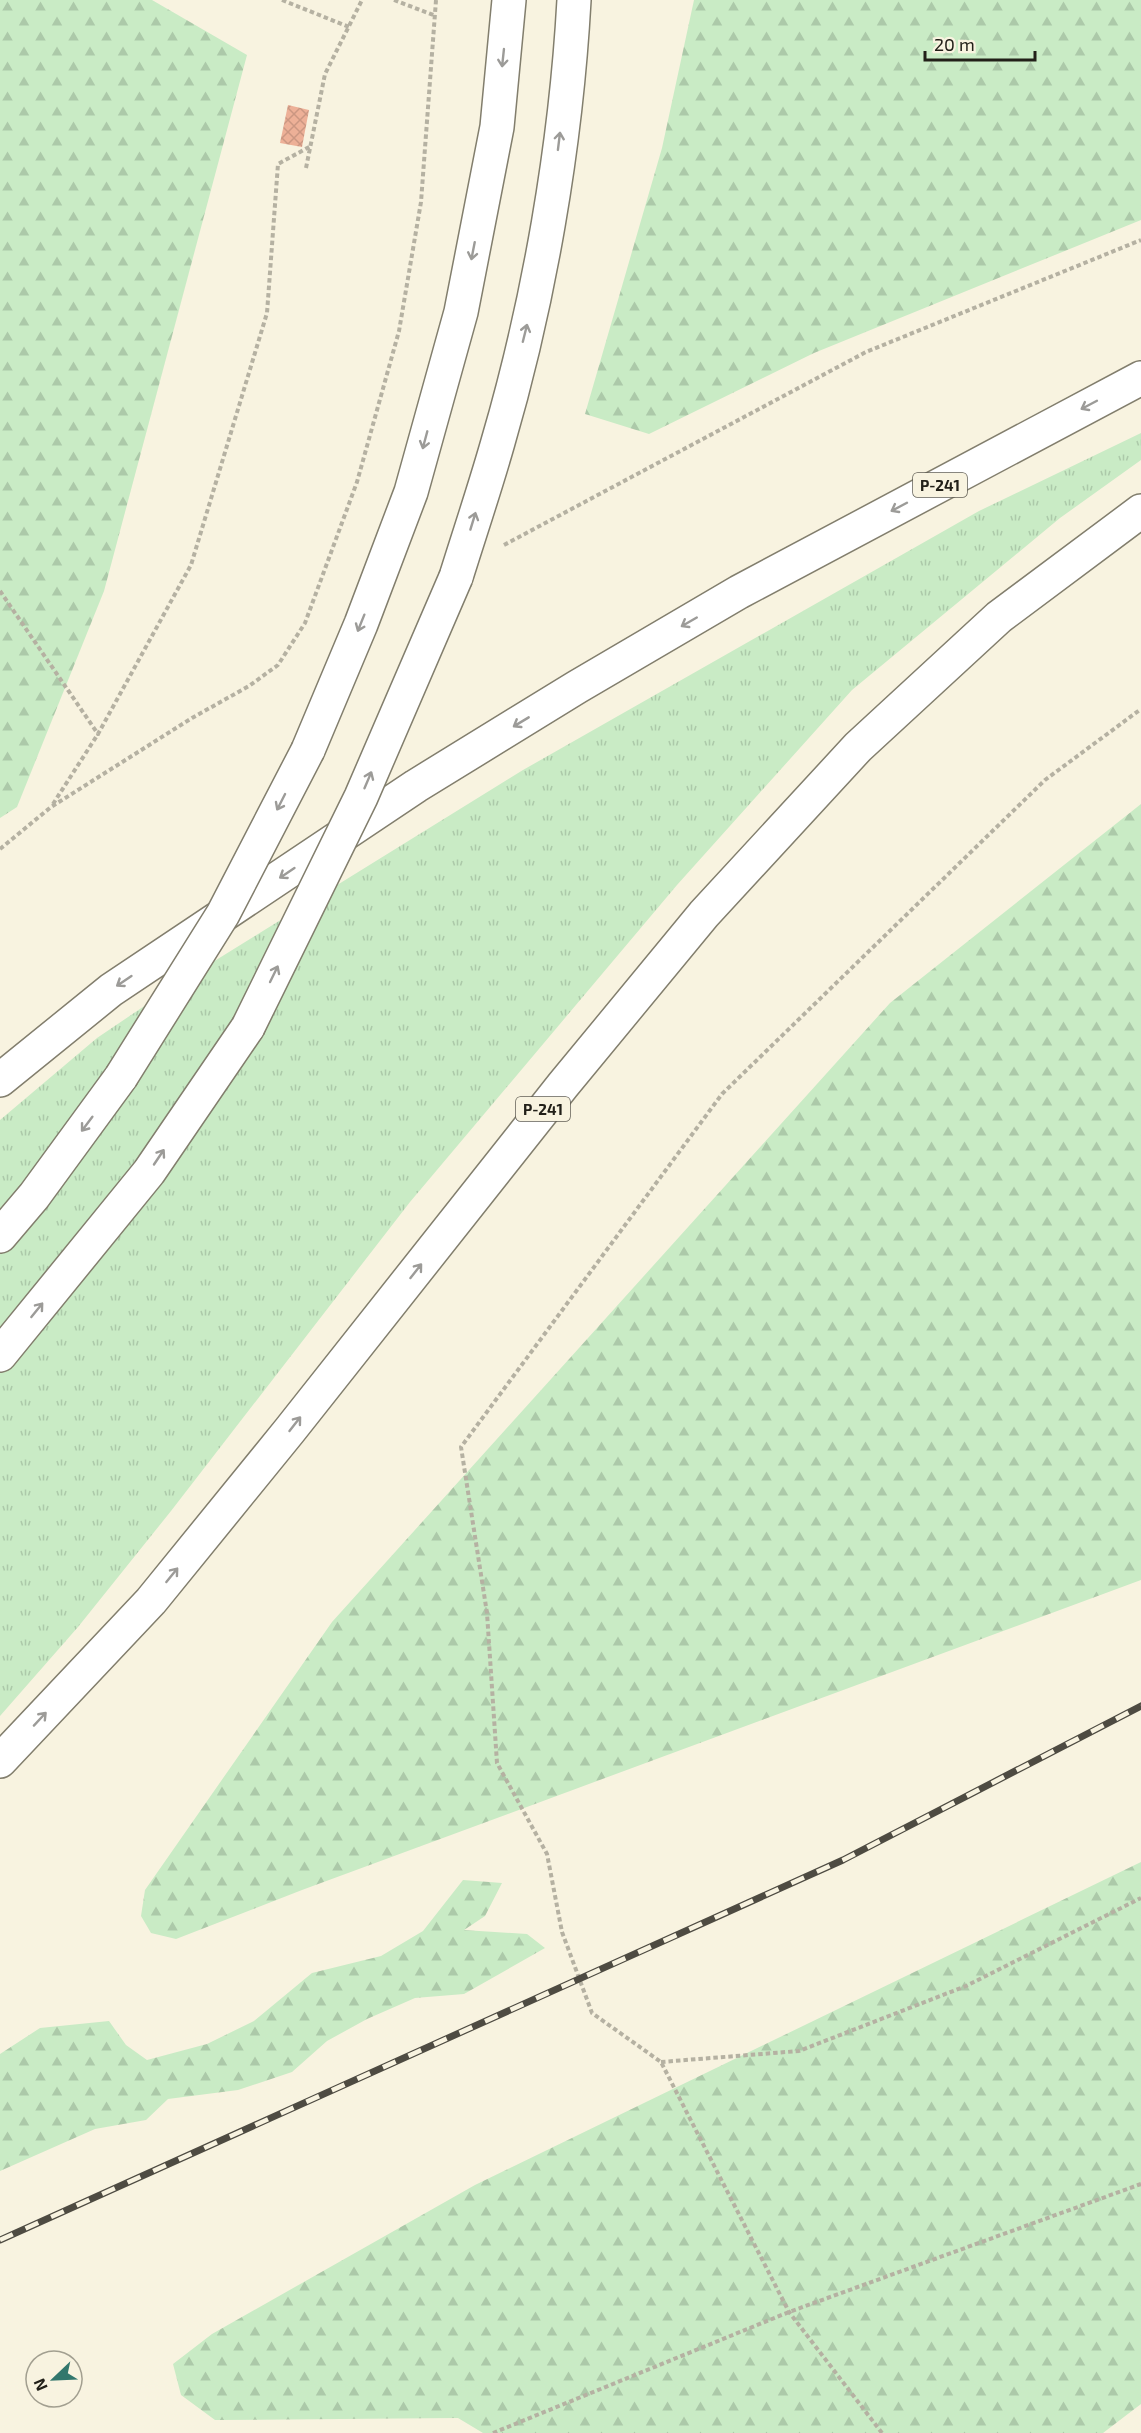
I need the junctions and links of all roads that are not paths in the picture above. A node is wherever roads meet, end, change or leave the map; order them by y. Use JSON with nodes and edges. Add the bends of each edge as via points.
{"nodes":[{"id":1,"x":509,"y":0,"type":"edge"},
{"id":2,"x":574,"y":0,"type":"edge"},
{"id":3,"x":1141,"y":378,"type":"edge"},
{"id":4,"x":1141,"y":511,"type":"edge"},
{"id":5,"x":0,"y":1080,"type":"edge"},
{"id":6,"x":0,"y":1236,"type":"edge"},
{"id":7,"x":0,"y":1355,"type":"edge"},
{"id":8,"x":0,"y":1761,"type":"edge"}],
"edges":[{"from":1,"to":6,"type":"main road","one_way":true,"bridge":true,"via":[[497,127],[461,312],[411,492],[361,624],[308,750],[223,914],[121,1077]]},
{"from":7,"to":2,"type":"main road","one_way":true,"bridge":true,"via":[[149,1172],[248,1027],[361,797],[456,577],[498,441],[536,291],[558,155]]},
{"from":3,"to":5,"type":"main road","number":"Р-241","one_way":true,"via":[[739,592],[416,786],[111,990]]},
{"from":8,"to":4,"type":"main road","number":"Р-241","one_way":true,"via":[[151,1600],[563,1084],[704,914],[858,747],[981,633]]}]}
